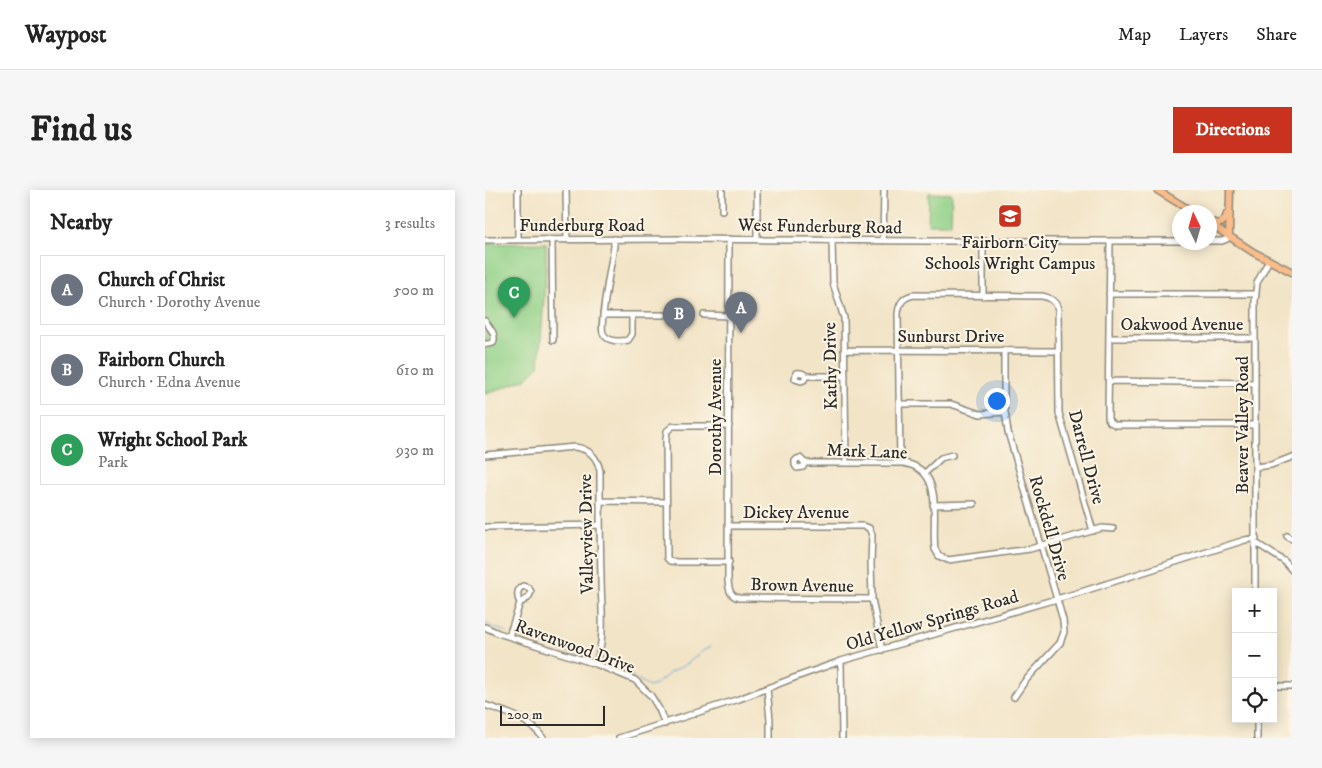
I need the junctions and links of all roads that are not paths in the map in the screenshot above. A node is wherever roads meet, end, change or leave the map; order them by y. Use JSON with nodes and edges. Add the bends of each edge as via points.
{"nodes":[{"id":1,"x":518,"y":190,"type":"edge"},
{"id":2,"x":566,"y":190,"type":"edge"},
{"id":3,"x":722,"y":190,"type":"edge"},
{"id":4,"x":757,"y":190,"type":"edge"},
{"id":5,"x":883,"y":190,"type":"edge"},
{"id":6,"x":1157,"y":190,"type":"edge"},
{"id":7,"x":1230,"y":190,"type":"edge"},
{"id":8,"x":1230,"y":203,"type":"junction"},
{"id":9,"x":1182,"y":205,"type":"edge"},
{"id":10,"x":722,"y":210,"type":"dead end"},
{"id":11,"x":1217,"y":224,"type":"edge"},
{"id":12,"x":1217,"y":228,"type":"edge"},
{"id":13,"x":1229,"y":235,"type":"junction"},
{"id":14,"x":614,"y":239,"type":"junction"},
{"id":15,"x":679,"y":239,"type":"joint"},
{"id":16,"x":729,"y":239,"type":"junction"},
{"id":17,"x":757,"y":239,"type":"junction"},
{"id":18,"x":485,"y":240,"type":"edge"},
{"id":19,"x":518,"y":240,"type":"junction"},
{"id":20,"x":552,"y":240,"type":"junction"},
{"id":21,"x":567,"y":240,"type":"junction"},
{"id":22,"x":832,"y":240,"type":"junction"},
{"id":23,"x":883,"y":241,"type":"junction"},
{"id":24,"x":983,"y":241,"type":"junction"},
{"id":25,"x":1172,"y":241,"type":"edge"},
{"id":26,"x":1217,"y":241,"type":"edge"},
{"id":27,"x":1109,"y":242,"type":"junction"},
{"id":28,"x":1269,"y":260,"type":"junction"},
{"id":29,"x":1292,"y":272,"type":"edge"},
{"id":30,"x":1109,"y":294,"type":"junction"},
{"id":31,"x":1256,"y":294,"type":"junction"},
{"id":32,"x":983,"y":296,"type":"junction"},
{"id":33,"x":603,"y":315,"type":"junction"},
{"id":34,"x":664,"y":315,"type":"dead end"},
{"id":35,"x":704,"y":315,"type":"dead end"},
{"id":36,"x":632,"y":316,"type":"junction"},
{"id":37,"x":729,"y":316,"type":"junction"},
{"id":38,"x":485,"y":321,"type":"edge"},
{"id":39,"x":1109,"y":338,"type":"junction"},
{"id":40,"x":1255,"y":338,"type":"junction"},
{"id":41,"x":553,"y":340,"type":"dead end"},
{"id":42,"x":485,"y":344,"type":"edge"},
{"id":43,"x":845,"y":350,"type":"junction"},
{"id":44,"x":899,"y":350,"type":"junction"},
{"id":45,"x":1004,"y":350,"type":"junction"},
{"id":46,"x":1058,"y":350,"type":"junction"},
{"id":47,"x":806,"y":376,"type":"dead end"},
{"id":48,"x":845,"y":376,"type":"junction"},
{"id":49,"x":1109,"y":381,"type":"junction"},
{"id":50,"x":1255,"y":383,"type":"junction"},
{"id":51,"x":899,"y":404,"type":"junction"},
{"id":52,"x":1005,"y":412,"type":"junction"},
{"id":53,"x":1255,"y":425,"type":"junction"},
{"id":54,"x":729,"y":426,"type":"junction"},
{"id":55,"x":485,"y":455,"type":"edge"},
{"id":56,"x":952,"y":455,"type":"dead end"},
{"id":57,"x":1292,"y":457,"type":"edge"},
{"id":58,"x":805,"y":463,"type":"dead end"},
{"id":59,"x":846,"y":463,"type":"junction"},
{"id":60,"x":900,"y":463,"type":"junction"},
{"id":61,"x":1256,"y":467,"type":"junction"},
{"id":62,"x":925,"y":473,"type":"junction"},
{"id":63,"x":600,"y":502,"type":"junction"},
{"id":64,"x":666,"y":502,"type":"junction"},
{"id":65,"x":974,"y":504,"type":"dead end"},
{"id":66,"x":933,"y":505,"type":"junction"},
{"id":67,"x":600,"y":525,"type":"junction"},
{"id":68,"x":729,"y":526,"type":"junction"},
{"id":69,"x":485,"y":527,"type":"edge"},
{"id":70,"x":1113,"y":529,"type":"dead end"},
{"id":71,"x":1093,"y":531,"type":"junction"},
{"id":72,"x":1256,"y":540,"type":"junction"},
{"id":73,"x":1041,"y":546,"type":"junction"},
{"id":74,"x":729,"y":562,"type":"junction"},
{"id":75,"x":1292,"y":570,"type":"edge"},
{"id":76,"x":1255,"y":588,"type":"edge"},
{"id":77,"x":732,"y":594,"type":"joint"},
{"id":78,"x":872,"y":599,"type":"junction"},
{"id":79,"x":1057,"y":599,"type":"junction"},
{"id":80,"x":520,"y":603,"type":"dead end"},
{"id":81,"x":485,"y":627,"type":"edge"},
{"id":82,"x":509,"y":636,"type":"junction"},
{"id":83,"x":882,"y":650,"type":"junction"},
{"id":84,"x":841,"y":661,"type":"junction"},
{"id":85,"x":596,"y":664,"type":"junction"},
{"id":86,"x":1277,"y":686,"type":"edge"},
{"id":87,"x":1292,"y":686,"type":"edge"},
{"id":88,"x":767,"y":688,"type":"junction"},
{"id":89,"x":1014,"y":697,"type":"dead end"},
{"id":90,"x":485,"y":705,"type":"edge"},
{"id":91,"x":1257,"y":723,"type":"edge"},
{"id":92,"x":665,"y":724,"type":"junction"},
{"id":93,"x":543,"y":738,"type":"edge"},
{"id":94,"x":619,"y":738,"type":"edge"},
{"id":95,"x":770,"y":738,"type":"edge"},
{"id":96,"x":842,"y":738,"type":"edge"},
{"id":97,"x":1257,"y":738,"type":"edge"}],
"edges":[{"from":1,"to":19,"type":"street"},
{"from":2,"to":21,"type":"street"},
{"from":3,"to":10,"type":"street"},
{"from":4,"to":17,"type":"street"},
{"from":5,"to":23,"type":"street"},
{"from":6,"to":9,"type":"main road"},
{"from":7,"to":8,"type":"main road"},
{"from":8,"to":11,"type":"main road","via":[[1223,223]]},
{"from":8,"to":13,"type":"main road"},
{"from":12,"to":13,"type":"main road"},
{"from":13,"to":26,"type":"street","via":[[1227,239]]},
{"from":13,"to":28,"type":"main road"},
{"from":14,"to":15,"type":"street","name":"Funderburg Road"},
{"from":14,"to":21,"type":"street","name":"Funderburg Road"},
{"from":14,"to":33,"type":"street"},
{"from":15,"to":16,"type":"street","name":"West Funderburg Road"},
{"from":16,"to":17,"type":"street","name":"West Funderburg Road"},
{"from":16,"to":37,"type":"street","name":"Dorothy Avenue"},
{"from":17,"to":22,"type":"street","name":"West Funderburg Road"},
{"from":18,"to":19,"type":"street","name":"Funderburg Road"},
{"from":19,"to":20,"type":"street","name":"Funderburg Road"},
{"from":20,"to":21,"type":"street","name":"Funderburg Road"},
{"from":20,"to":41,"type":"street"},
{"from":22,"to":23,"type":"street","name":"West Funderburg Road"},
{"from":22,"to":43,"type":"street","name":"Kathy Drive","via":[[833,284],[844,318]]},
{"from":23,"to":24,"type":"street","name":"West Funderburg Road"},
{"from":24,"to":27,"type":"street","name":"West Funderburg Road"},
{"from":24,"to":32,"type":"street"},
{"from":25,"to":27,"type":"street","name":"West Funderburg Road"},
{"from":27,"to":30,"type":"street"},
{"from":28,"to":29,"type":"main road"},
{"from":28,"to":31,"type":"street","name":"Beaver Valley Road"},
{"from":30,"to":31,"type":"street"},
{"from":30,"to":39,"type":"street"},
{"from":31,"to":40,"type":"street","name":"Beaver Valley Road"},
{"from":32,"to":44,"type":"street","via":[[911,296],[903,300],[898,314]]},
{"from":32,"to":46,"type":"street","name":"Darrell Drive","via":[[1048,297],[1058,309]]},
{"from":33,"to":36,"type":"street"},
{"from":33,"to":36,"type":"street","via":[[605,336],[622,341],[631,336]]},
{"from":34,"to":36,"type":"street"},
{"from":35,"to":37,"type":"street"},
{"from":37,"to":54,"type":"street","name":"Dorothy Avenue"},
{"from":38,"to":42,"type":"street","via":[[494,336],[493,343]]},
{"from":39,"to":40,"type":"street","name":"Oakwood Avenue"},
{"from":39,"to":49,"type":"street"},
{"from":40,"to":50,"type":"street","name":"Beaver Valley Road"},
{"from":43,"to":44,"type":"street","name":"Sunburst Drive"},
{"from":43,"to":48,"type":"street","name":"Kathy Drive"},
{"from":44,"to":45,"type":"street","name":"Sunburst Drive"},
{"from":44,"to":51,"type":"street"},
{"from":45,"to":46,"type":"street","name":"Sunburst Drive"},
{"from":45,"to":52,"type":"street","name":"Rockdell Drive"},
{"from":46,"to":71,"type":"street","name":"Darrell Drive","via":[[1059,416]]},
{"from":47,"to":48,"type":"street"},
{"from":48,"to":59,"type":"street","name":"Kathy Drive"},
{"from":49,"to":50,"type":"street"},
{"from":49,"to":53,"type":"street","via":[[1108,418],[1116,424]]},
{"from":50,"to":53,"type":"street","name":"Beaver Valley Road"},
{"from":51,"to":52,"type":"street","via":[[951,404],[979,414]]},
{"from":51,"to":60,"type":"street"},
{"from":52,"to":73,"type":"street","name":"Rockdell Drive","via":[[1009,438]]},
{"from":53,"to":61,"type":"street","name":"Beaver Valley Road"},
{"from":54,"to":64,"type":"street","via":[[670,428],[666,433]]},
{"from":54,"to":68,"type":"street","name":"Dorothy Avenue"},
{"from":55,"to":63,"type":"street","name":"Valleyview Drive","via":[[570,448],[585,450],[594,456],[599,467]]},
{"from":56,"to":62,"type":"street","via":[[941,458]]},
{"from":57,"to":61,"type":"street","via":[[1271,466]]},
{"from":58,"to":59,"type":"street","name":"Mark Lane"},
{"from":59,"to":60,"type":"street","name":"Mark Lane"},
{"from":60,"to":62,"type":"street","name":"Mark Lane","via":[[913,465]]},
{"from":61,"to":72,"type":"street","name":"Beaver Valley Road"},
{"from":62,"to":66,"type":"street","via":[[932,486]]},
{"from":63,"to":64,"type":"street"},
{"from":63,"to":67,"type":"street","name":"Valleyview Drive"},
{"from":64,"to":74,"type":"street","via":[[668,560]]},
{"from":65,"to":66,"type":"street"},
{"from":66,"to":73,"type":"street","via":[[934,546],[945,560]]},
{"from":67,"to":69,"type":"street"},
{"from":67,"to":85,"type":"street","name":"Valleyview Drive","via":[[603,634]]},
{"from":68,"to":74,"type":"street","name":"Dorothy Avenue"},
{"from":68,"to":78,"type":"street","name":"Dickey Avenue","via":[[869,528],[872,535]]},
{"from":70,"to":71,"type":"street"},
{"from":71,"to":73,"type":"street"},
{"from":72,"to":75,"type":"street"},
{"from":72,"to":76,"type":"street","name":"Beaver Valley Road"},
{"from":72,"to":79,"type":"street","name":"Old Yellow Springs Road","via":[[1245,540]]},
{"from":73,"to":79,"type":"street","name":"Rockdell Drive"},
{"from":74,"to":77,"type":"street","name":"Dorothy Avenue"},
{"from":77,"to":78,"type":"street","name":"Brown Avenue","via":[[739,598]]},
{"from":78,"to":83,"type":"street"},
{"from":79,"to":83,"type":"street","name":"Old Yellow Springs Road"},
{"from":79,"to":89,"type":"street","name":"Rockdell Drive","via":[[1064,623],[1059,645]]},
{"from":80,"to":82,"type":"street"},
{"from":81,"to":82,"type":"street","name":"Ravenwood Drive"},
{"from":82,"to":85,"type":"street","name":"Ravenwood Drive"},
{"from":83,"to":84,"type":"street","name":"Old Yellow Springs Road"},
{"from":84,"to":88,"type":"street","name":"Old Yellow Springs Road"},
{"from":84,"to":96,"type":"street"},
{"from":85,"to":92,"type":"street","name":"Ravenwood Drive","via":[[635,680],[651,696]]},
{"from":86,"to":87,"type":"street"},
{"from":88,"to":92,"type":"street","name":"Old Yellow Springs Road"},
{"from":88,"to":95,"type":"street"},
{"from":90,"to":93,"type":"street","via":[[525,721]]},
{"from":91,"to":97,"type":"street"},
{"from":92,"to":94,"type":"street","name":"Old Yellow Springs Road"}]}
